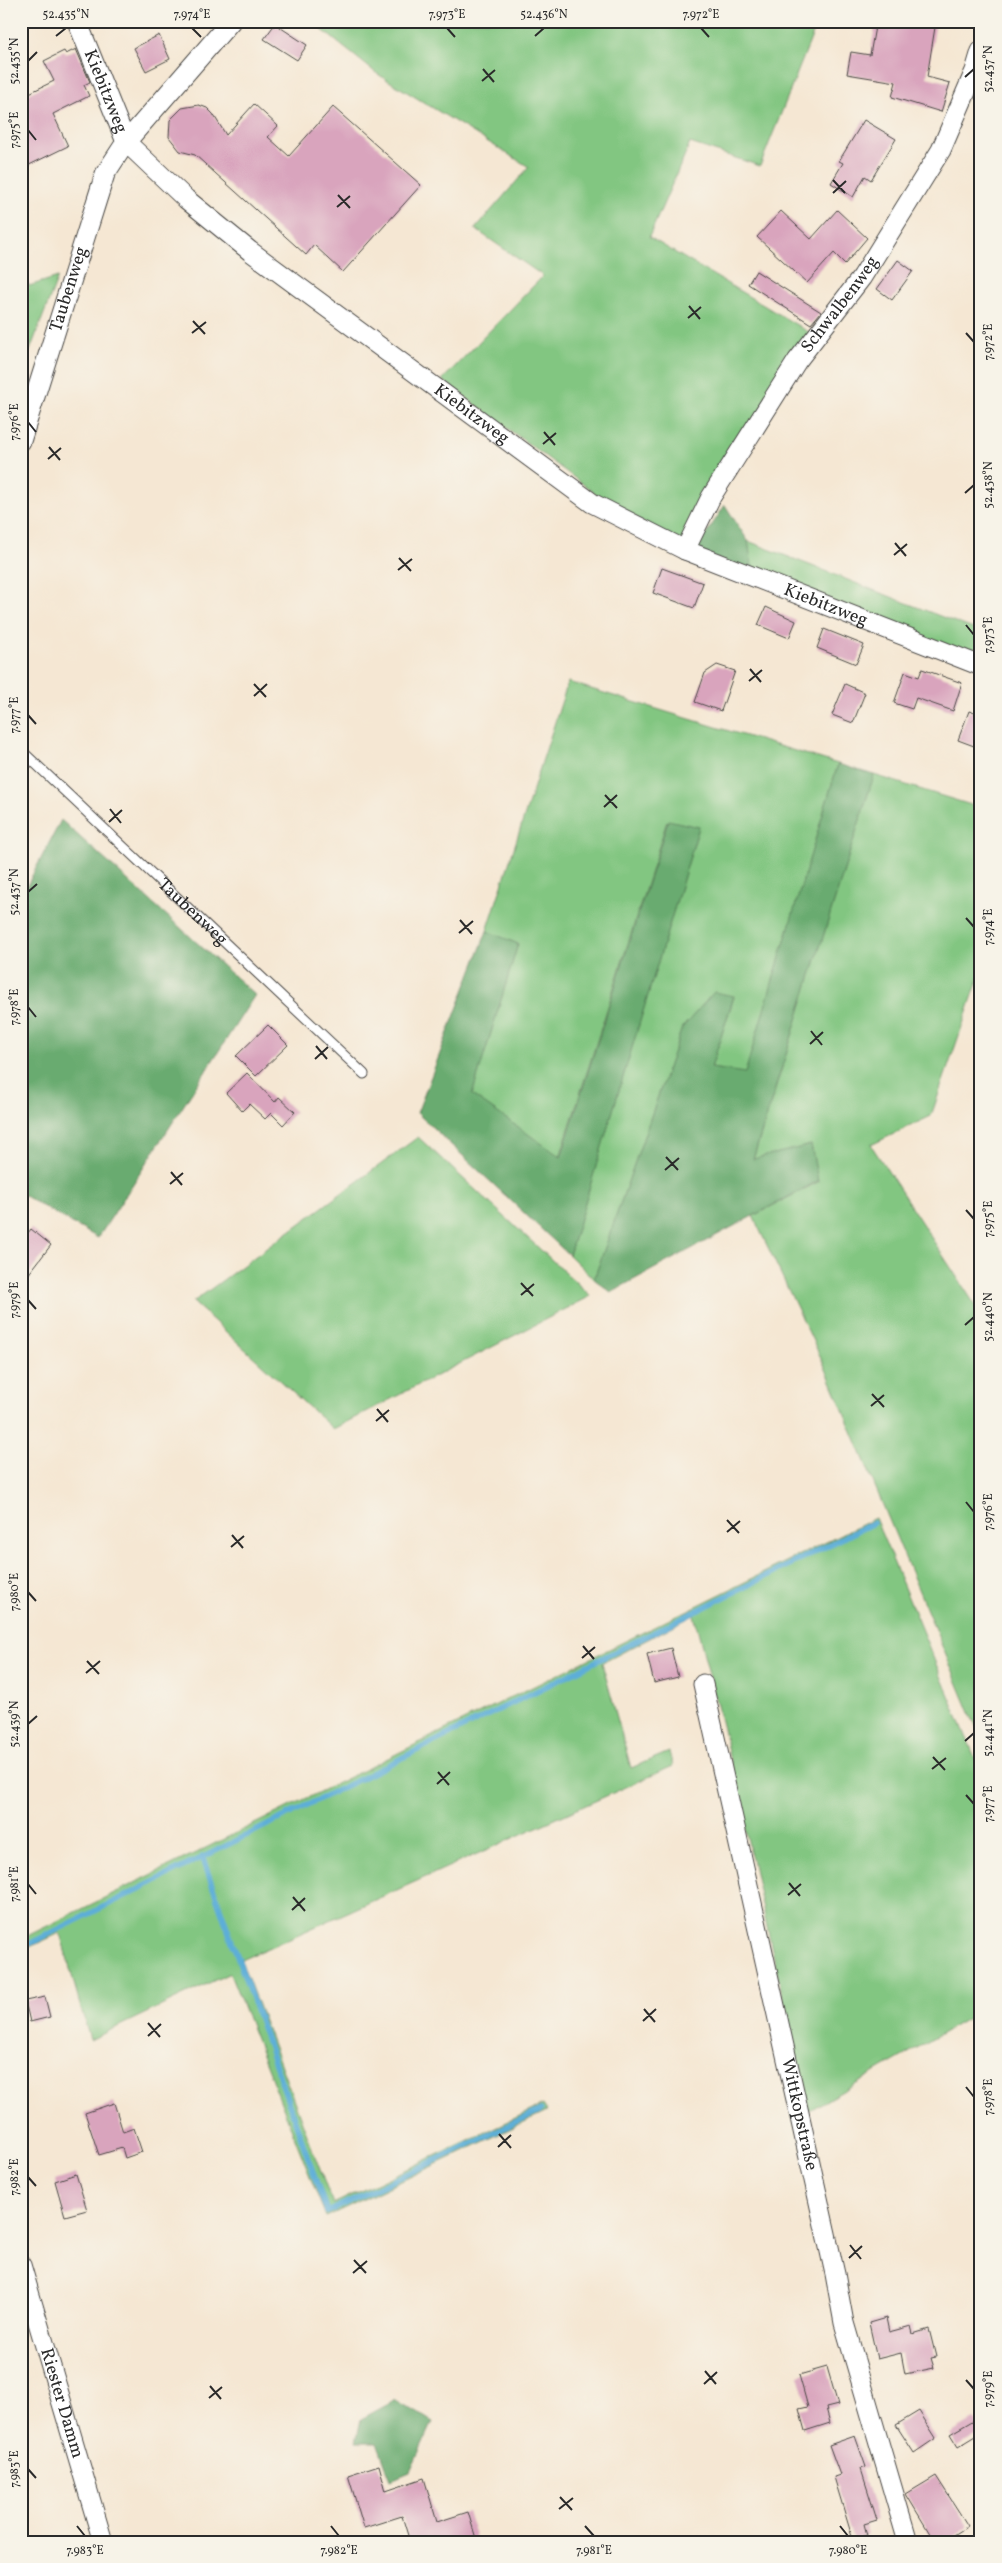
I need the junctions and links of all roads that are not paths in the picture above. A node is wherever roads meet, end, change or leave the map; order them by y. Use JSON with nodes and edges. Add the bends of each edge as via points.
{"nodes":[{"id":1,"x":77,"y":21,"type":"edge"},
{"id":2,"x":231,"y":21,"type":"edge"},
{"id":3,"x":981,"y":50,"type":"edge"},
{"id":4,"x":126,"y":142,"type":"junction"},
{"id":5,"x":21,"y":441,"type":"edge"},
{"id":6,"x":685,"y":550,"type":"junction"},
{"id":7,"x":981,"y":666,"type":"edge"},
{"id":8,"x":21,"y":750,"type":"edge"},
{"id":9,"x":364,"y":1074,"type":"dead end"},
{"id":10,"x":704,"y":1684,"type":"dead end"},
{"id":11,"x":21,"y":2265,"type":"edge"},
{"id":12,"x":103,"y":2542,"type":"edge"},
{"id":13,"x":908,"y":2542,"type":"edge"}],
"edges":[{"from":1,"to":4,"type":"street","name":"Kiebitzweg"},
{"from":2,"to":4,"type":"street","name":"Taubenweg"},
{"from":3,"to":6,"type":"street","name":"Schwalbenweg","via":[[941,150],[862,277],[792,369],[710,497]]},
{"from":4,"to":5,"type":"street","name":"Taubenweg","via":[[105,174]]},
{"from":4,"to":6,"type":"street","name":"Kiebitzweg","via":[[186,199],[250,251],[584,497]]},
{"from":6,"to":7,"type":"street","name":"Kiebitzweg"},
{"from":8,"to":9,"type":"lane","name":"Taubenweg"},
{"from":10,"to":13,"type":"street","name":"Wittkopstraße","via":[[844,2323]]},
{"from":11,"to":12,"type":"street","name":"Riester Damm"}]}
